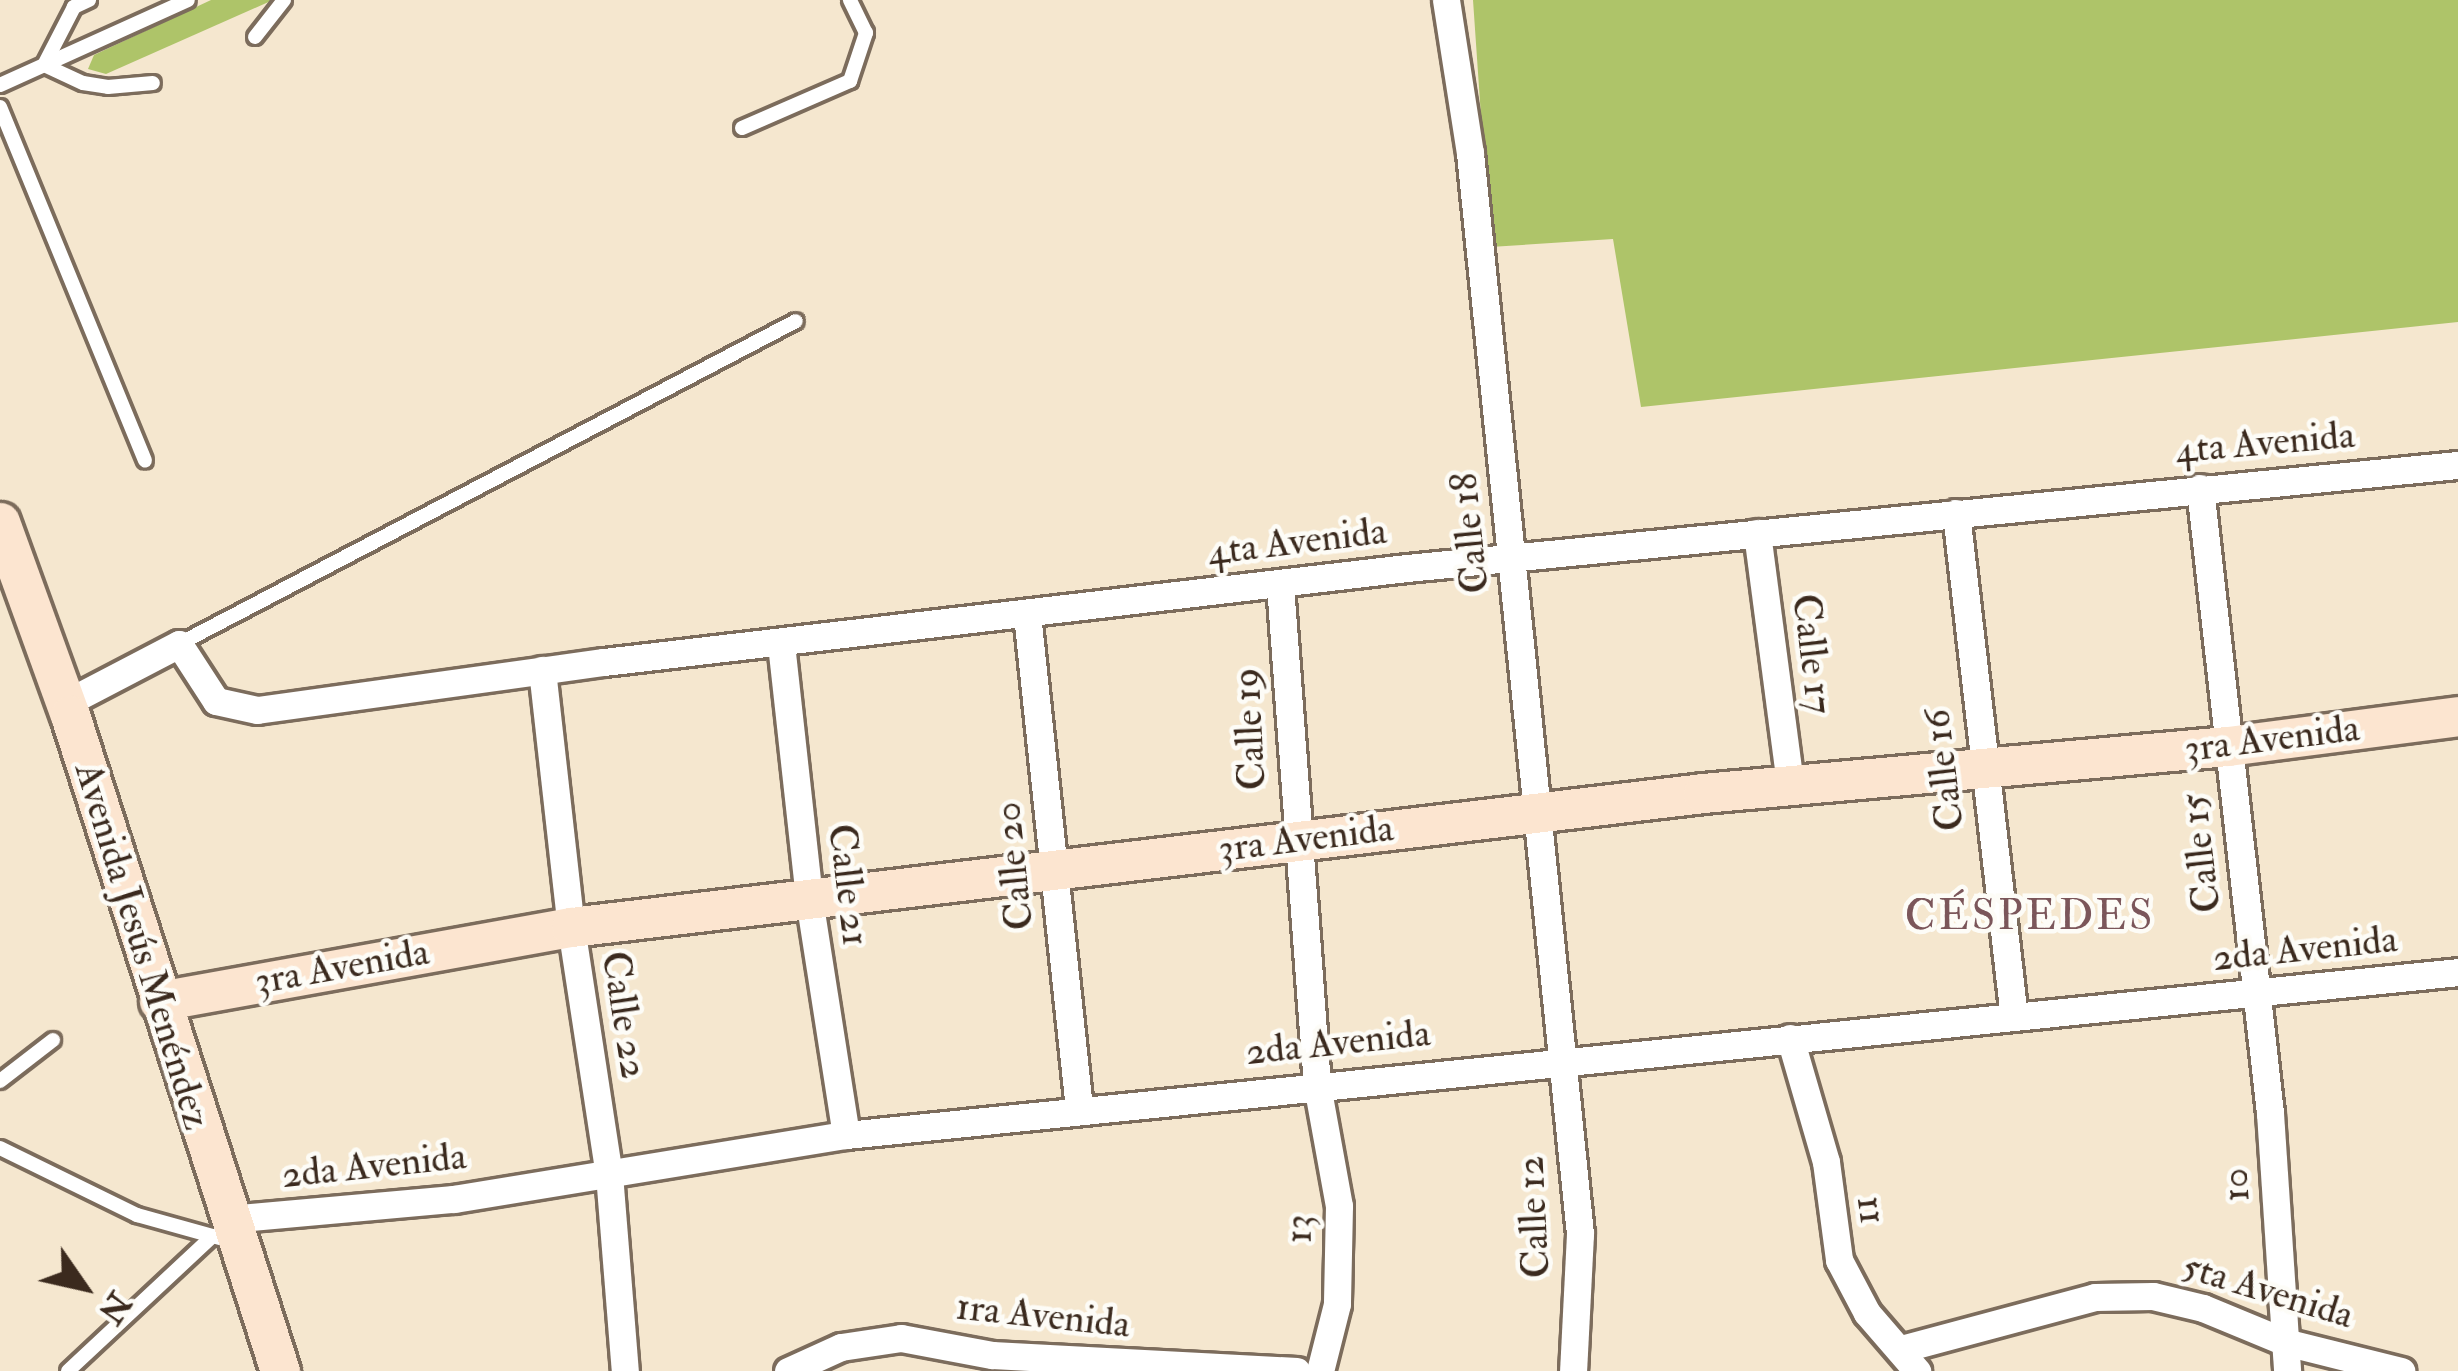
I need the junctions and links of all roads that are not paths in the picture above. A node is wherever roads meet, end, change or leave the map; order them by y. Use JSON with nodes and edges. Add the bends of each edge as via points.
{"nodes":[{"id":1,"x":89,"y":0,"type":"edge"},
{"id":2,"x":188,"y":0,"type":"edge"},
{"id":3,"x":284,"y":0,"type":"edge"},
{"id":4,"x":850,"y":0,"type":"edge"},
{"id":5,"x":1446,"y":0,"type":"edge"},
{"id":6,"x":255,"y":37,"type":"dead end"},
{"id":7,"x":44,"y":65,"type":"junction"},
{"id":8,"x":153,"y":82,"type":"dead end"},
{"id":9,"x":0,"y":85,"type":"edge"},
{"id":10,"x":0,"y":107,"type":"edge"},
{"id":11,"x":742,"y":128,"type":"dead end"},
{"id":12,"x":796,"y":321,"type":"dead end"},
{"id":13,"x":145,"y":460,"type":"dead end"},
{"id":14,"x":2458,"y":465,"type":"edge"},
{"id":15,"x":2200,"y":488,"type":"junction"},
{"id":16,"x":1956,"y":513,"type":"junction"},
{"id":17,"x":1757,"y":533,"type":"junction"},
{"id":18,"x":2,"y":537,"type":"edge"},
{"id":19,"x":1511,"y":558,"type":"junction"},
{"id":20,"x":1280,"y":585,"type":"junction"},
{"id":21,"x":1027,"y":614,"type":"junction"},
{"id":22,"x":179,"y":644,"type":"junction"},
{"id":23,"x":781,"y":644,"type":"junction"},
{"id":24,"x":542,"y":670,"type":"junction"},
{"id":25,"x":66,"y":703,"type":"junction"},
{"id":26,"x":2458,"y":716,"type":"edge"},
{"id":27,"x":2228,"y":746,"type":"junction"},
{"id":28,"x":1982,"y":766,"type":"junction"},
{"id":29,"x":1790,"y":785,"type":"junction"},
{"id":30,"x":1540,"y":812,"type":"junction"},
{"id":31,"x":1295,"y":840,"type":"junction"},
{"id":32,"x":1053,"y":869,"type":"junction"},
{"id":33,"x":809,"y":899,"type":"junction"},
{"id":34,"x":571,"y":927,"type":"junction"},
{"id":35,"x":2458,"y":971,"type":"edge"},
{"id":36,"x":2257,"y":995,"type":"junction"},
{"id":37,"x":158,"y":1001,"type":"junction"},
{"id":38,"x":2014,"y":1017,"type":"junction"},
{"id":39,"x":1790,"y":1038,"type":"junction"},
{"id":40,"x":53,"y":1040,"type":"dead end"},
{"id":41,"x":1561,"y":1060,"type":"junction"},
{"id":42,"x":0,"y":1081,"type":"edge"},
{"id":43,"x":1317,"y":1085,"type":"junction"},
{"id":44,"x":1079,"y":1109,"type":"junction"},
{"id":45,"x":846,"y":1135,"type":"junction"},
{"id":46,"x":0,"y":1148,"type":"edge"},
{"id":47,"x":609,"y":1174,"type":"junction"},
{"id":48,"x":226,"y":1232,"type":"junction"},
{"id":49,"x":2285,"y":1342,"type":"junction"},
{"id":50,"x":1909,"y":1360,"type":"edge"},
{"id":51,"x":68,"y":1371,"type":"edge"},
{"id":52,"x":280,"y":1371,"type":"edge"},
{"id":53,"x":626,"y":1371,"type":"edge"},
{"id":54,"x":788,"y":1371,"type":"edge"},
{"id":55,"x":1297,"y":1371,"type":"edge"},
{"id":56,"x":1320,"y":1371,"type":"edge"},
{"id":57,"x":1574,"y":1371,"type":"edge"},
{"id":58,"x":2287,"y":1371,"type":"edge"},
{"id":59,"x":2401,"y":1371,"type":"edge"}],
"edges":[{"from":1,"to":7,"type":"lane","via":[[74,7]]},
{"from":2,"to":7,"type":"lane"},
{"from":3,"to":6,"type":"lane"},
{"from":4,"to":11,"type":"lane","via":[[866,33],[850,81]]},
{"from":5,"to":19,"type":"street","name":"Calle 18","via":[[1470,153]]},
{"from":7,"to":8,"type":"lane","via":[[108,88]]},
{"from":7,"to":9,"type":"lane"},
{"from":10,"to":13,"type":"lane"},
{"from":12,"to":22,"type":"lane"},
{"from":14,"to":15,"type":"street","name":"4ta Avenida"},
{"from":15,"to":16,"type":"street","name":"4ta Avenida"},
{"from":15,"to":27,"type":"street","name":"Calle 15"},
{"from":16,"to":17,"type":"street","name":"4ta Avenida"},
{"from":16,"to":28,"type":"street","name":"Calle 16"},
{"from":17,"to":19,"type":"street","name":"4ta Avenida"},
{"from":17,"to":29,"type":"street","name":"Calle 17"},
{"from":18,"to":25,"type":"street","name":"Avenida Jesús Menéndez"},
{"from":19,"to":20,"type":"street","name":"4ta Avenida"},
{"from":19,"to":30,"type":"street","name":"Calle 18"},
{"from":20,"to":21,"type":"street","name":"4ta Avenida"},
{"from":20,"to":31,"type":"street","name":"Calle 19"},
{"from":21,"to":23,"type":"street","name":"4ta Avenida"},
{"from":21,"to":32,"type":"street","name":"Calle 20"},
{"from":22,"to":24,"type":"street","name":"4ta Avenida","via":[[216,701],[257,710]]},
{"from":22,"to":25,"type":"street"},
{"from":23,"to":24,"type":"street","name":"4ta Avenida"},
{"from":23,"to":33,"type":"street","name":"Calle 21"},
{"from":24,"to":34,"type":"street","name":"Calle 22"},
{"from":25,"to":37,"type":"street","name":"Avenida Jesús Menéndez"},
{"from":26,"to":27,"type":"street","name":"3ra Avenida"},
{"from":27,"to":28,"type":"street","name":"3ra Avenida"},
{"from":27,"to":36,"type":"street","name":"Calle 15"},
{"from":28,"to":29,"type":"street","name":"3ra Avenida"},
{"from":28,"to":38,"type":"street","name":"Calle 16"},
{"from":29,"to":30,"type":"street","name":"3ra Avenida"},
{"from":30,"to":31,"type":"street","name":"3ra Avenida"},
{"from":30,"to":41,"type":"street","name":"Calle 18"},
{"from":31,"to":32,"type":"street","name":"3ra Avenida"},
{"from":31,"to":43,"type":"street","name":"Calle 19"},
{"from":32,"to":33,"type":"street","name":"3ra Avenida"},
{"from":32,"to":44,"type":"street","name":"Calle 20"},
{"from":33,"to":34,"type":"street","name":"3ra Avenida"},
{"from":33,"to":45,"type":"street","name":"Calle 21"},
{"from":34,"to":37,"type":"street","name":"3ra Avenida"},
{"from":34,"to":47,"type":"street","name":"Calle 22"},
{"from":35,"to":36,"type":"street","name":"2da Avenida"},
{"from":36,"to":38,"type":"street","name":"2da Avenida"},
{"from":36,"to":49,"type":"street","name":"10"},
{"from":37,"to":48,"type":"street","name":"Avenida Jesús Menéndez"},
{"from":38,"to":39,"type":"street","name":"2da Avenida"},
{"from":39,"to":41,"type":"street","name":"2da Avenida"},
{"from":39,"to":50,"type":"street","name":"11","via":[[1826,1162],[1839,1260],[1867,1313]]},
{"from":40,"to":42,"type":"lane"},
{"from":41,"to":43,"type":"street","name":"2da Avenida"},
{"from":41,"to":57,"type":"street","name":"Calle 12","via":[[1580,1234]]},
{"from":43,"to":44,"type":"street","name":"2da Avenida"},
{"from":43,"to":56,"type":"street","name":"13","via":[[1339,1206],[1337,1304]]},
{"from":44,"to":45,"type":"street","name":"2da Avenida"},
{"from":45,"to":47,"type":"street","name":"2da Avenida"},
{"from":46,"to":48,"type":"lane","via":[[137,1215]]},
{"from":47,"to":48,"type":"street","name":"2da Avenida"},
{"from":47,"to":53,"type":"street","name":"Calle 22"},
{"from":48,"to":51,"type":"lane"},
{"from":48,"to":52,"type":"street","name":"Avenida Jesús Menéndez"},
{"from":49,"to":50,"type":"street","name":"5ta Avenida","via":[[2203,1308],[2095,1297]]},
{"from":49,"to":58,"type":"street","name":"10"},
{"from":49,"to":59,"type":"street","name":"5ta Avenida"},
{"from":54,"to":55,"type":"street","name":"1ra Avenida","via":[[841,1347],[901,1338],[992,1354]]}]}
